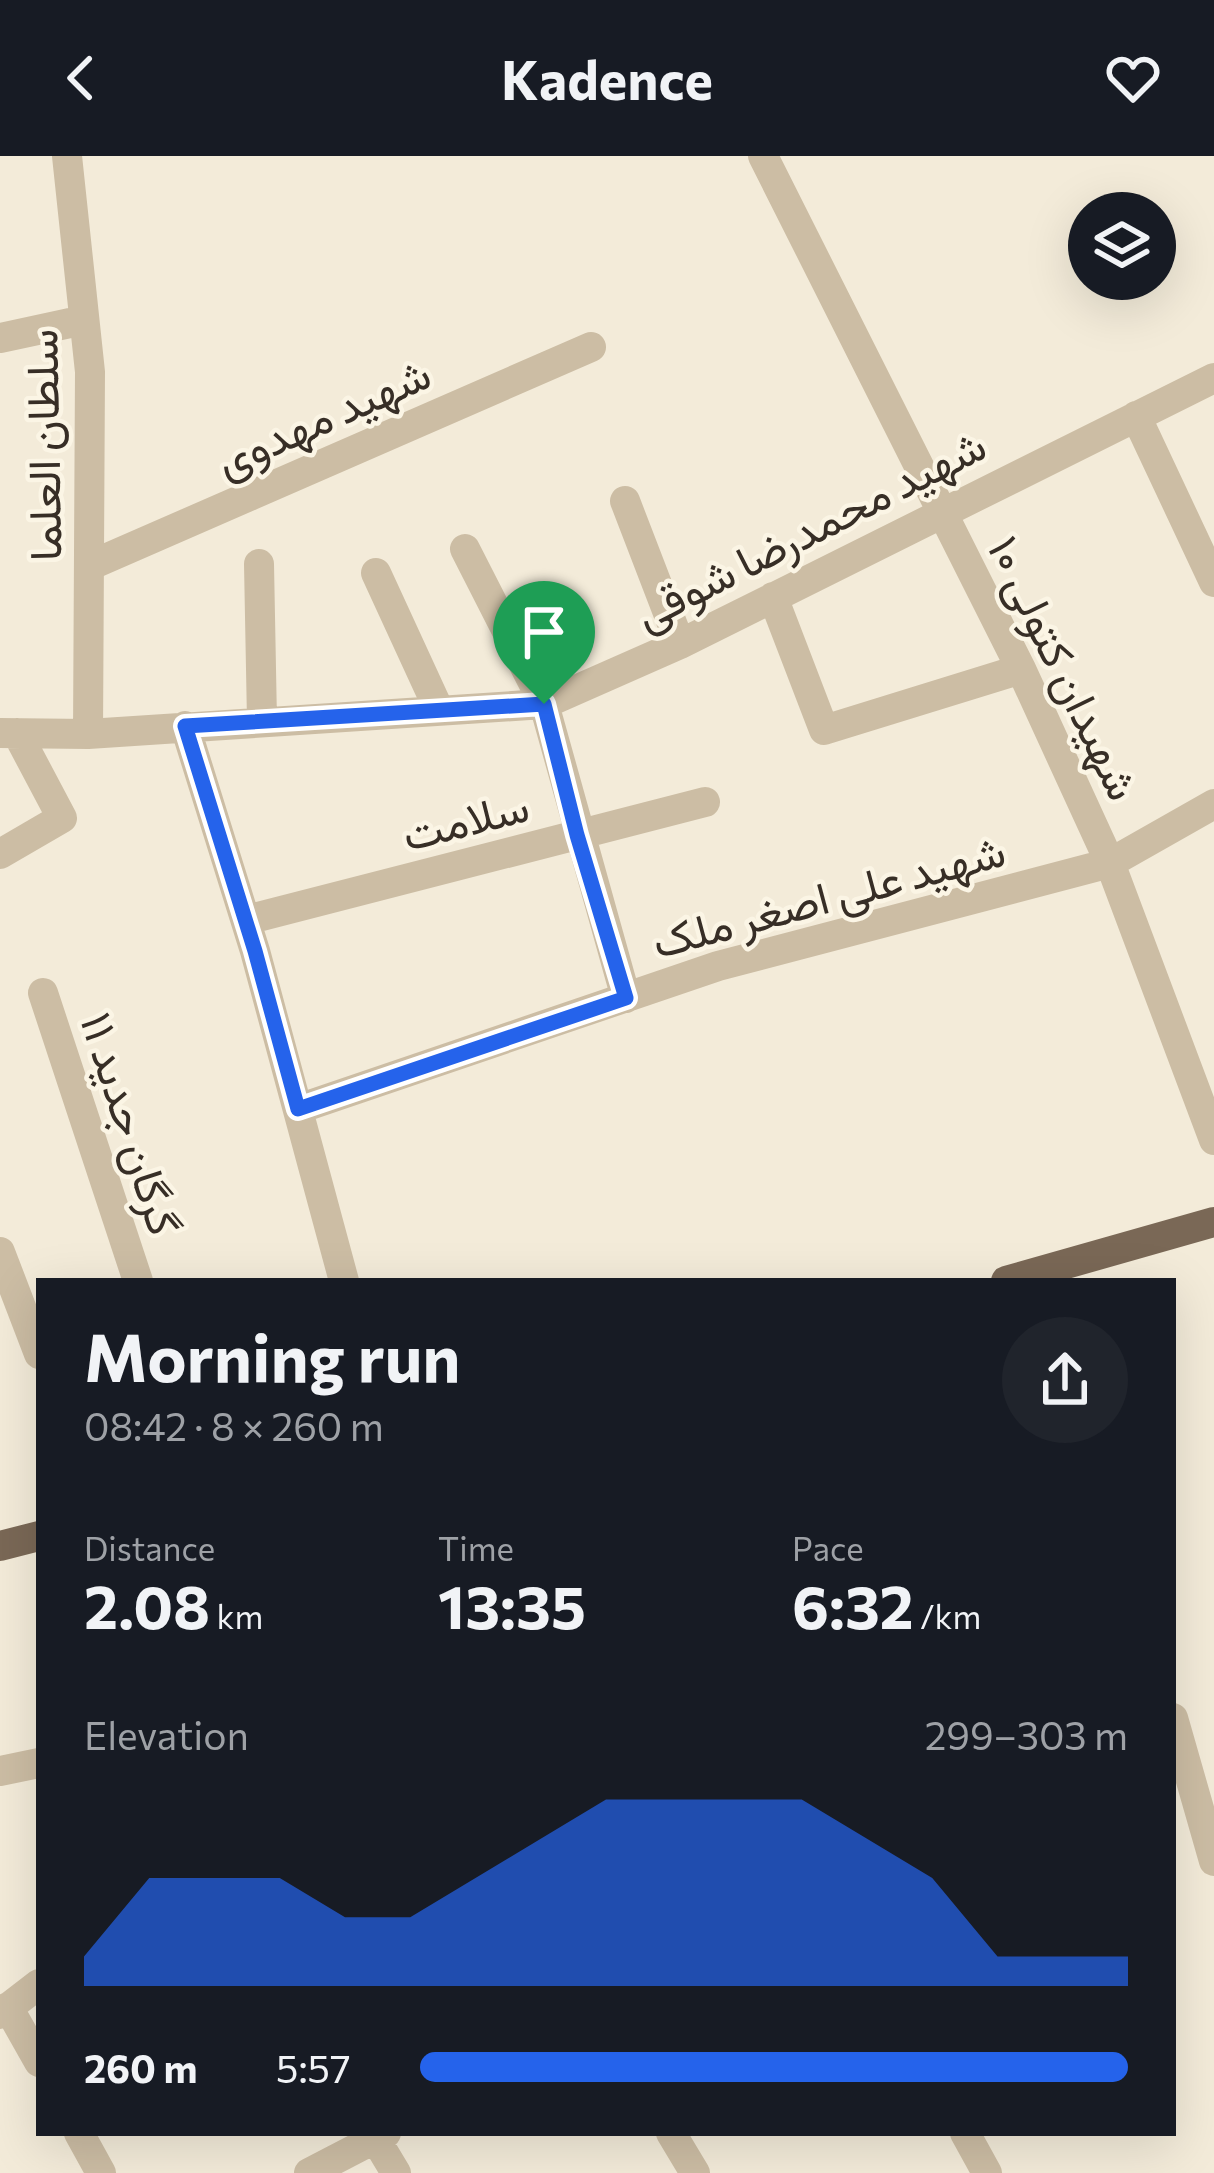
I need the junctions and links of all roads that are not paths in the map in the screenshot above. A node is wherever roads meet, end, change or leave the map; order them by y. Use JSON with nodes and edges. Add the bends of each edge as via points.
{"nodes":[{"id":1,"x":67,"y":156,"type":"edge"},
{"id":2,"x":763,"y":156,"type":"edge"},
{"id":3,"x":84,"y":320,"type":"junction"},
{"id":4,"x":0,"y":338,"type":"edge"},
{"id":5,"x":591,"y":347,"type":"dead end"},
{"id":6,"x":1214,"y":378,"type":"edge"},
{"id":7,"x":1136,"y":416,"type":"junction"},
{"id":8,"x":625,"y":501,"type":"dead end"},
{"id":9,"x":940,"y":511,"type":"junction"},
{"id":10,"x":465,"y":549,"type":"dead end"},
{"id":11,"x":260,"y":564,"type":"dead end"},
{"id":12,"x":89,"y":566,"type":"junction"},
{"id":13,"x":376,"y":573,"type":"dead end"},
{"id":14,"x":1214,"y":582,"type":"edge"},
{"id":15,"x":773,"y":596,"type":"junction"},
{"id":16,"x":680,"y":644,"type":"junction"},
{"id":17,"x":1021,"y":669,"type":"junction"},
{"id":18,"x":544,"y":704,"type":"junction"},
{"id":19,"x":439,"y":710,"type":"junction"},
{"id":20,"x":262,"y":721,"type":"junction"},
{"id":21,"x":185,"y":726,"type":"junction"},
{"id":22,"x":9,"y":733,"type":"edge"},
{"id":23,"x":88,"y":734,"type":"junction"},
{"id":24,"x":706,"y":802,"type":"dead end"},
{"id":25,"x":1214,"y":804,"type":"edge"},
{"id":26,"x":577,"y":835,"type":"junction"},
{"id":27,"x":0,"y":854,"type":"edge"},
{"id":28,"x":1110,"y":863,"type":"junction"},
{"id":29,"x":246,"y":920,"type":"junction"},
{"id":30,"x":43,"y":993,"type":"dead end"},
{"id":31,"x":626,"y":998,"type":"junction"},
{"id":32,"x":298,"y":1109,"type":"junction"},
{"id":33,"x":1214,"y":1140,"type":"edge"},
{"id":34,"x":1214,"y":1222,"type":"edge"},
{"id":35,"x":0,"y":1252,"type":"edge"},
{"id":36,"x":1039,"y":1277,"type":"edge"},
{"id":37,"x":137,"y":1278,"type":"edge"},
{"id":38,"x":343,"y":1278,"type":"edge"},
{"id":39,"x":36,"y":1346,"type":"edge"},
{"id":40,"x":36,"y":1537,"type":"edge"},
{"id":41,"x":0,"y":1546,"type":"edge"},
{"id":42,"x":1176,"y":1728,"type":"edge"},
{"id":43,"x":36,"y":1764,"type":"edge"},
{"id":44,"x":0,"y":1771,"type":"edge"},
{"id":45,"x":1214,"y":1861,"type":"edge"},
{"id":46,"x":36,"y":1986,"type":"edge"},
{"id":47,"x":4,"y":2011,"type":"edge"},
{"id":48,"x":36,"y":2058,"type":"edge"},
{"id":49,"x":81,"y":2136,"type":"edge"},
{"id":50,"x":376,"y":2136,"type":"edge"},
{"id":51,"x":378,"y":2136,"type":"edge"},
{"id":52,"x":673,"y":2136,"type":"edge"},
{"id":53,"x":967,"y":2136,"type":"edge"},
{"id":54,"x":101,"y":2173,"type":"edge"},
{"id":55,"x":309,"y":2173,"type":"edge"},
{"id":56,"x":396,"y":2173,"type":"edge"},
{"id":57,"x":694,"y":2173,"type":"edge"},
{"id":58,"x":987,"y":2173,"type":"edge"}],
"edges":[{"from":1,"to":3,"type":"street","name":"سلطان العلما"},
{"from":2,"to":9,"type":"street","name":"۱۰ شهیدان کتولی"},
{"from":3,"to":4,"type":"street"},
{"from":3,"to":12,"type":"street","name":"سلطان العلما"},
{"from":5,"to":12,"type":"street","name":"شهید مهدوی"},
{"from":6,"to":7,"type":"street","name":"شهید محمدرضا شوقی"},
{"from":7,"to":9,"type":"street","name":"شهید محمدرضا شوقی"},
{"from":7,"to":14,"type":"street"},
{"from":8,"to":16,"type":"street"},
{"from":9,"to":15,"type":"street","name":"شهید محمدرضا شوقی"},
{"from":9,"to":17,"type":"street","name":"۱۰ شهیدان کتولی"},
{"from":10,"to":18,"type":"street"},
{"from":11,"to":20,"type":"street"},
{"from":12,"to":23,"type":"street","name":"سلطان العلما"},
{"from":13,"to":19,"type":"street"},
{"from":15,"to":16,"type":"street","name":"شهید محمدرضا شوقی"},
{"from":15,"to":17,"type":"street","via":[[824,730]]},
{"from":16,"to":18,"type":"street","name":"شهید محمدرضا شوقی"},
{"from":17,"to":28,"type":"street","name":"۱۰ شهیدان کتولی"},
{"from":18,"to":19,"type":"street","name":"شهید محمدرضا شوقی"},
{"from":18,"to":26,"type":"street"},
{"from":19,"to":20,"type":"street","name":"شهید محمدرضا شوقی"},
{"from":20,"to":21,"type":"street","name":"شهید محمدرضا شوقی"},
{"from":21,"to":23,"type":"street","name":"شهید محمدرضا شوقی"},
{"from":21,"to":29,"type":"street"},
{"from":22,"to":23,"type":"street","name":"شهید محمدرضا شوقی"},
{"from":22,"to":27,"type":"street","via":[[62,818]]},
{"from":24,"to":26,"type":"street","name":"سلامت"},
{"from":25,"to":28,"type":"street","name":"شهید علی اصغر ملک"},
{"from":26,"to":29,"type":"street","name":"سلامت"},
{"from":26,"to":31,"type":"street"},
{"from":28,"to":31,"type":"street","name":"شهید علی اصغر ملک","via":[[718,966]]},
{"from":28,"to":33,"type":"street","name":"۱۰ شهیدان کتولی"},
{"from":29,"to":32,"type":"street"},
{"from":30,"to":37,"type":"street","name":"گرگان جدید ۱۱"},
{"from":31,"to":32,"type":"street","name":"شهید علی اصغر ملک"},
{"from":32,"to":38,"type":"street"},
{"from":34,"to":36,"type":"main road"},
{"from":35,"to":39,"type":"street"},
{"from":40,"to":41,"type":"main road"},
{"from":42,"to":45,"type":"street"},
{"from":43,"to":44,"type":"street"},
{"from":46,"to":47,"type":"street"},
{"from":47,"to":48,"type":"street"},
{"from":49,"to":54,"type":"street"},
{"from":50,"to":55,"type":"street"},
{"from":51,"to":56,"type":"street"},
{"from":52,"to":57,"type":"street"},
{"from":53,"to":58,"type":"street"}]}
